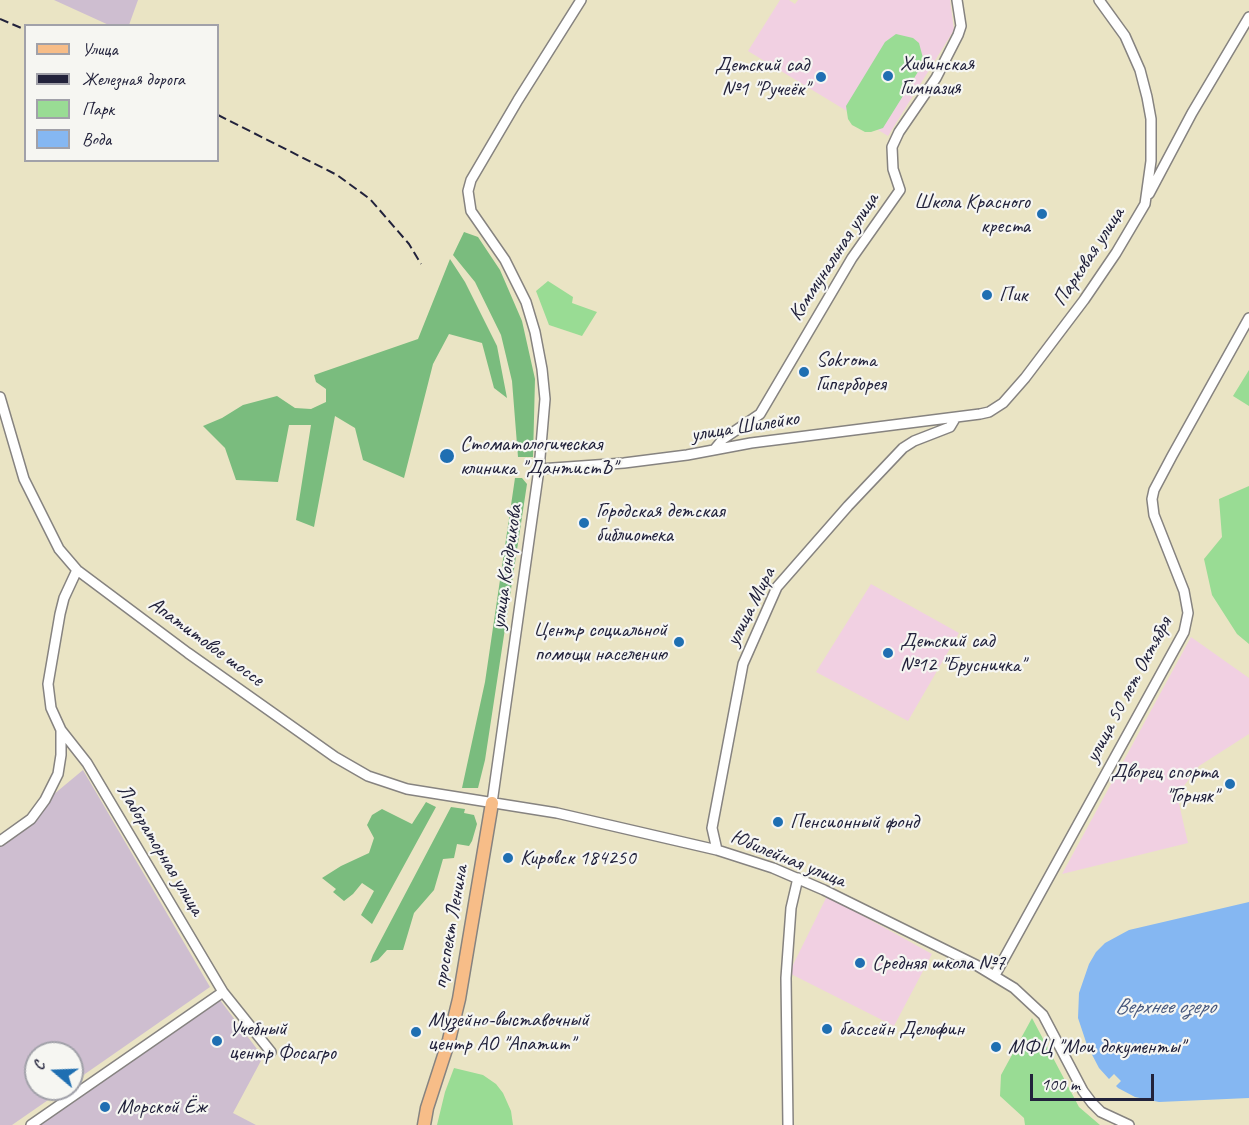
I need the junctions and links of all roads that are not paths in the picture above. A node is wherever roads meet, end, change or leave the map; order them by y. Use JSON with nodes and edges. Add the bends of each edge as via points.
{"nodes":[{"id":1,"x":581,"y":0,"type":"edge"},
{"id":2,"x":957,"y":0,"type":"edge"},
{"id":3,"x":1099,"y":0,"type":"edge"},
{"id":4,"x":1249,"y":17,"type":"edge"},
{"id":5,"x":1144,"y":204,"type":"junction"},
{"id":6,"x":1249,"y":318,"type":"edge"},
{"id":7,"x":0,"y":398,"type":"edge"},
{"id":8,"x":956,"y":417,"type":"junction"},
{"id":9,"x":714,"y":450,"type":"junction"},
{"id":10,"x":539,"y":469,"type":"junction"},
{"id":11,"x":77,"y":570,"type":"junction"},
{"id":12,"x":61,"y":730,"type":"junction"},
{"id":13,"x":492,"y":803,"type":"junction"},
{"id":14,"x":0,"y":841,"type":"edge"},
{"id":15,"x":717,"y":850,"type":"junction"},
{"id":16,"x":798,"y":878,"type":"junction"},
{"id":17,"x":995,"y":975,"type":"junction"},
{"id":18,"x":223,"y":992,"type":"junction"},
{"id":19,"x":271,"y":1052,"type":"dead end"},
{"id":20,"x":36,"y":1123,"type":"edge"},
{"id":21,"x":424,"y":1125,"type":"edge"},
{"id":22,"x":788,"y":1125,"type":"edge"},
{"id":23,"x":1129,"y":1125,"type":"edge"}],
"edges":[{"from":1,"to":10,"type":"street","name":"улица Кондрикова","via":[[479,166],[468,191],[471,211],[505,260],[526,302],[535,332],[545,399]]},
{"from":2,"to":9,"type":"street","name":"Коммунальная улица","via":[[961,27],[958,35],[892,147],[893,169],[900,190],[852,258],[760,414],[723,439]]},
{"from":3,"to":5,"type":"street","name":"Парковая улица","via":[[1125,36],[1147,97],[1151,161]]},
{"from":4,"to":5,"type":"street"},
{"from":5,"to":8,"type":"street","name":"Парковая улица","via":[[1084,300],[1003,403],[989,412]]},
{"from":6,"to":17,"type":"street","name":"улица 50 лет Октября","via":[[1152,499],[1154,515],[1184,591],[1188,613],[1184,632]]},
{"from":7,"to":11,"type":"street","name":"Апатитовое шоссе","via":[[24,479],[59,549]]},
{"from":8,"to":9,"type":"street","name":"улица Шилейко"},
{"from":8,"to":15,"type":"street","name":"улица Мира","via":[[950,427],[903,448],[777,587],[743,664],[712,828]]},
{"from":9,"to":10,"type":"street","name":"улица Шилейко","via":[[624,463]]},
{"from":10,"to":13,"type":"street","name":"улица Кондрикова"},
{"from":11,"to":12,"type":"street","name":"Лабораторная улица","via":[[64,598],[48,684],[51,708]]},
{"from":11,"to":13,"type":"street","name":"Апатитовое шоссе","via":[[335,757],[368,776],[408,789]]},
{"from":12,"to":14,"type":"street","name":"Лабораторная улица","via":[[58,774],[45,800],[31,819]]},
{"from":12,"to":18,"type":"street","name":"Лабораторная улица","via":[[87,763]]},
{"from":13,"to":15,"type":"street","name":"Юбилейная улица","via":[[557,813]]},
{"from":13,"to":21,"type":"main road","name":"проспект Ленина","via":[[459,999]]},
{"from":15,"to":16,"type":"street","name":"Юбилейная улица"},
{"from":16,"to":17,"type":"street","name":"Юбилейная улица"},
{"from":16,"to":22,"type":"street","via":[[791,908],[786,978]]},
{"from":17,"to":23,"type":"street","name":"Юбилейная улица","via":[[1043,1015],[1092,1103],[1101,1112]]},
{"from":18,"to":19,"type":"street","name":"Лабораторная улица"},
{"from":18,"to":20,"type":"street"}]}
